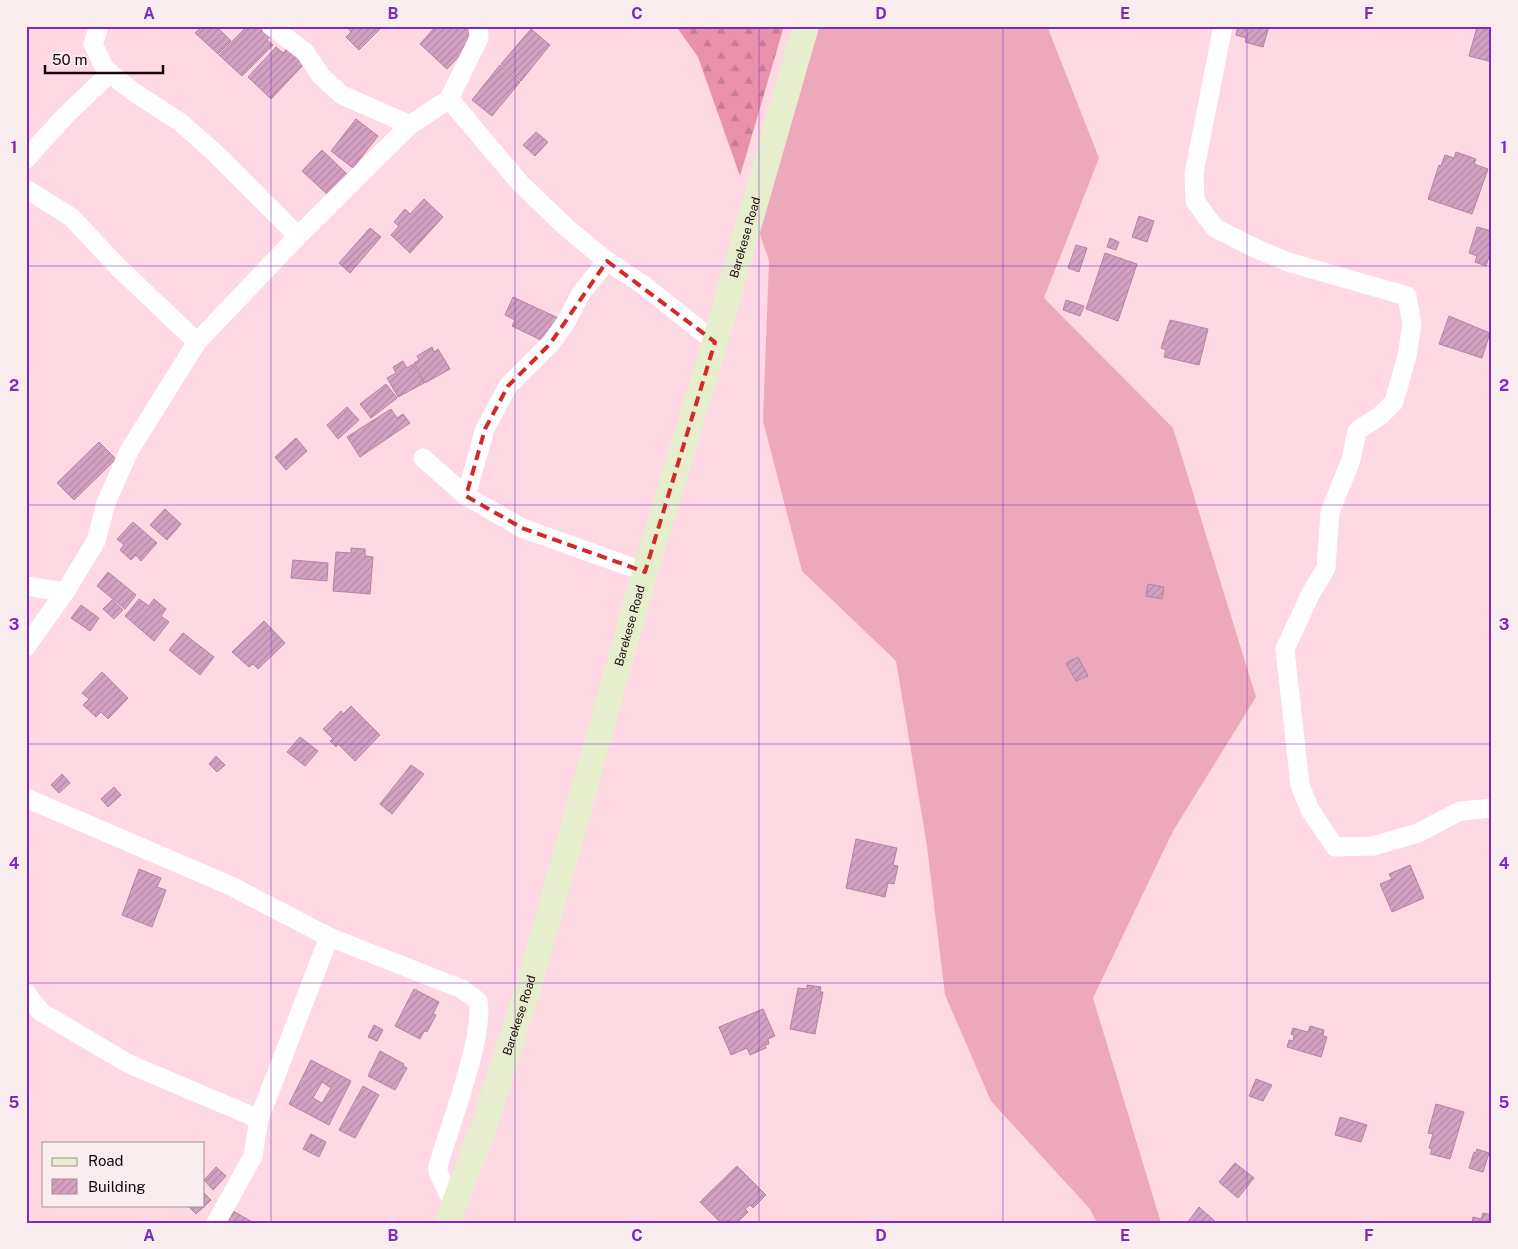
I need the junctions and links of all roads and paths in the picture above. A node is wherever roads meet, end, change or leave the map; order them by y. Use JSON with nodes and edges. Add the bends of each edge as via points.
{"nodes":[{"id":1,"x":99,"y":26,"type":"edge"},
{"id":2,"x":271,"y":26,"type":"edge"},
{"id":3,"x":478,"y":26,"type":"edge"},
{"id":4,"x":806,"y":26,"type":"edge"},
{"id":5,"x":1222,"y":26,"type":"edge"},
{"id":6,"x":110,"y":73,"type":"junction"},
{"id":7,"x":449,"y":99,"type":"junction"},
{"id":8,"x":410,"y":125,"type":"junction"},
{"id":9,"x":26,"y":159,"type":"edge"},
{"id":10,"x":26,"y":189,"type":"edge"},
{"id":11,"x":298,"y":236,"type":"junction"},
{"id":12,"x":607,"y":260,"type":"junction"},
{"id":13,"x":197,"y":342,"type":"junction"},
{"id":14,"x":715,"y":342,"type":"junction"},
{"id":15,"x":423,"y":458,"type":"dead end"},
{"id":16,"x":466,"y":496,"type":"junction"},
{"id":17,"x":645,"y":572,"type":"junction"},
{"id":18,"x":26,"y":586,"type":"edge"},
{"id":19,"x":65,"y":592,"type":"junction"},
{"id":20,"x":26,"y":647,"type":"edge"},
{"id":21,"x":26,"y":798,"type":"edge"},
{"id":22,"x":1492,"y":808,"type":"edge"},
{"id":23,"x":329,"y":937,"type":"junction"},
{"id":24,"x":26,"y":993,"type":"edge"},
{"id":25,"x":259,"y":1119,"type":"junction"},
{"id":26,"x":451,"y":1214,"type":"edge"},
{"id":27,"x":216,"y":1223,"type":"edge"}],
"edges":[{"from":1,"to":6,"type":"street","via":[[93,44]]},
{"from":2,"to":8,"type":"street","via":[[305,52],[321,76],[342,95]]},
{"from":3,"to":7,"type":"street","via":[[479,38]]},
{"from":4,"to":14,"type":"main road","name":"Barekese Road"},
{"from":5,"to":22,"type":"street","via":[[1194,173],[1194,201],[1215,228],[1257,249],[1288,262],[1407,296],[1412,324],[1408,356],[1394,402],[1357,431],[1351,460],[1330,512],[1326,568],[1285,649],[1300,785],[1310,810],[1334,847],[1373,846],[1418,833],[1460,811]]},
{"from":6,"to":9,"type":"street"},
{"from":6,"to":11,"type":"street","via":[[180,122]]},
{"from":7,"to":8,"type":"street"},
{"from":7,"to":12,"type":"street","via":[[520,183],[568,229]]},
{"from":8,"to":11,"type":"street"},
{"from":10,"to":13,"type":"street","via":[[71,217],[118,268]]},
{"from":11,"to":13,"type":"street"},
{"from":12,"to":14,"type":"street"},
{"from":12,"to":16,"type":"street","via":[[581,293],[550,344],[508,386],[485,429]]},
{"from":13,"to":19,"type":"street","via":[[129,451],[106,503],[96,541]]},
{"from":14,"to":17,"type":"main road","name":"Barekese Road"},
{"from":15,"to":16,"type":"street"},
{"from":16,"to":17,"type":"street","via":[[522,528]]},
{"from":17,"to":26,"type":"main road","name":"Barekese Road","via":[[528,989],[482,1132]]},
{"from":18,"to":19,"type":"street"},
{"from":19,"to":20,"type":"street"},
{"from":21,"to":23,"type":"street","via":[[231,886]]},
{"from":23,"to":25,"type":"street"},
{"from":23,"to":26,"type":"street","via":[[462,989],[478,1001],[481,1014],[474,1045],[438,1166]]},
{"from":24,"to":25,"type":"street","via":[[41,1012],[130,1064]]},
{"from":25,"to":27,"type":"street","via":[[253,1156]]}]}
